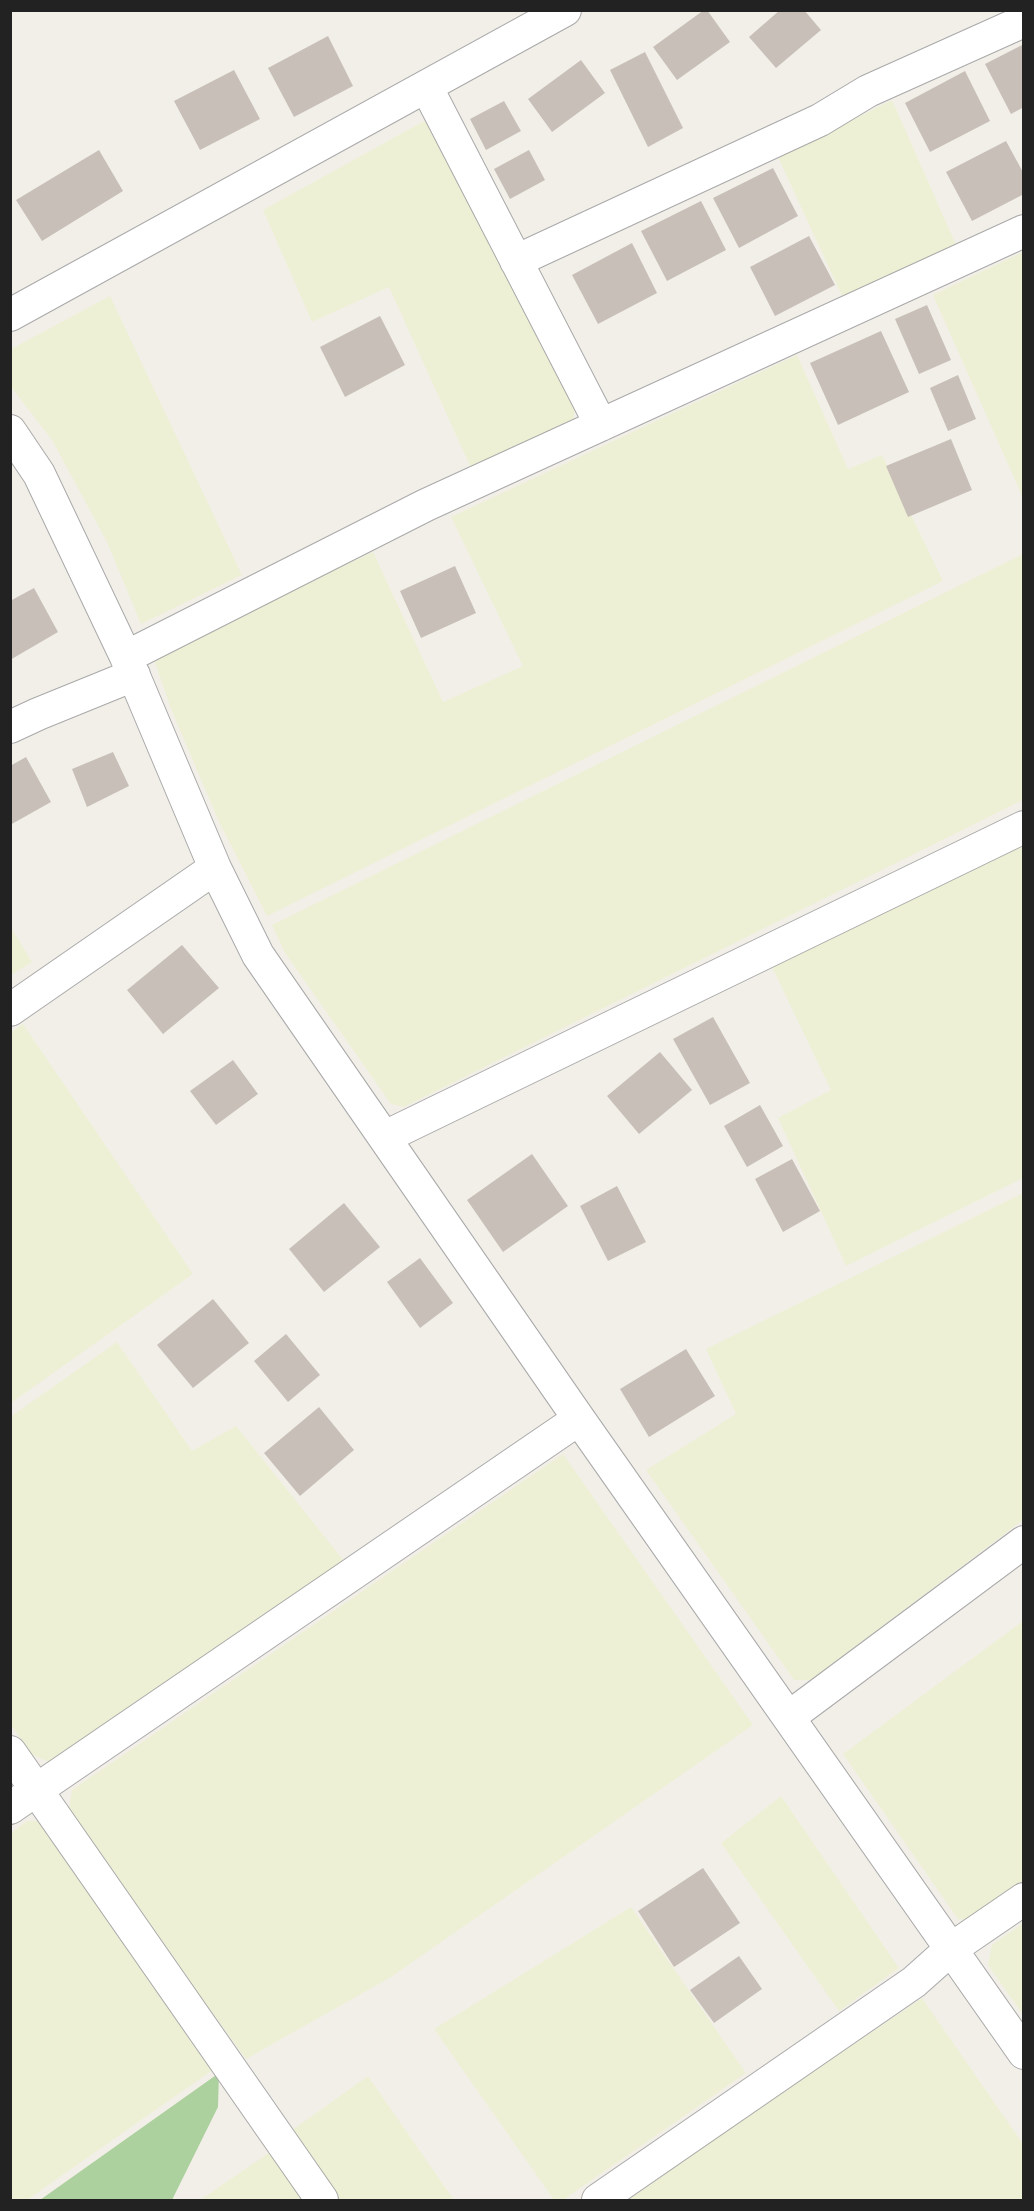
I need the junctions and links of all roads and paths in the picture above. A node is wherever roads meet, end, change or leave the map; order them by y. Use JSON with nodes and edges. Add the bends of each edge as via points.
{"nodes":[{"id":1,"x":546,"y":15,"type":"edge"},
{"id":2,"x":1023,"y":21,"type":"edge"},
{"id":3,"x":427,"y":88,"type":"junction"},
{"id":4,"x":1023,"y":231,"type":"edge"},
{"id":5,"x":516,"y":261,"type":"junction"},
{"id":6,"x":10,"y":315,"type":"edge"},
{"id":7,"x":601,"y":425,"type":"junction"},
{"id":8,"x":10,"y":431,"type":"edge"},
{"id":9,"x":130,"y":666,"type":"junction"},
{"id":10,"x":10,"y":727,"type":"edge"},
{"id":11,"x":1023,"y":827,"type":"edge"},
{"id":12,"x":215,"y":868,"type":"junction"},
{"id":13,"x":10,"y":1010,"type":"edge"},
{"id":14,"x":385,"y":1137,"type":"junction"},
{"id":15,"x":579,"y":1419,"type":"junction"},
{"id":16,"x":1023,"y":1542,"type":"edge"},
{"id":17,"x":789,"y":1717,"type":"junction"},
{"id":18,"x":10,"y":1752,"type":"edge"},
{"id":19,"x":36,"y":1790,"type":"junction"},
{"id":20,"x":10,"y":1808,"type":"edge"},
{"id":21,"x":1023,"y":1899,"type":"edge"},
{"id":22,"x":951,"y":1949,"type":"junction"},
{"id":23,"x":1023,"y":2053,"type":"edge"},
{"id":24,"x":322,"y":2200,"type":"edge"},
{"id":25,"x":598,"y":2200,"type":"edge"}],
"edges":[{"from":1,"to":3,"type":"street"},
{"from":2,"to":5,"type":"street","via":[[868,91],[820,120]]},
{"from":3,"to":5,"type":"street"},
{"from":3,"to":6,"type":"street"},
{"from":4,"to":7,"type":"street"},
{"from":5,"to":7,"type":"street"},
{"from":7,"to":9,"type":"street","via":[[426,505]]},
{"from":8,"to":9,"type":"street","via":[[39,474]]},
{"from":9,"to":10,"type":"street"},
{"from":9,"to":12,"type":"street"},
{"from":11,"to":14,"type":"street"},
{"from":12,"to":13,"type":"street"},
{"from":12,"to":14,"type":"street","via":[[258,955]]},
{"from":14,"to":15,"type":"street"},
{"from":15,"to":17,"type":"street"},
{"from":15,"to":19,"type":"street"},
{"from":16,"to":17,"type":"street"},
{"from":17,"to":22,"type":"street"},
{"from":18,"to":19,"type":"street"},
{"from":19,"to":20,"type":"street"},
{"from":19,"to":24,"type":"street"},
{"from":21,"to":22,"type":"street"},
{"from":22,"to":23,"type":"street"},
{"from":22,"to":25,"type":"street","via":[[914,1982]]}]}
